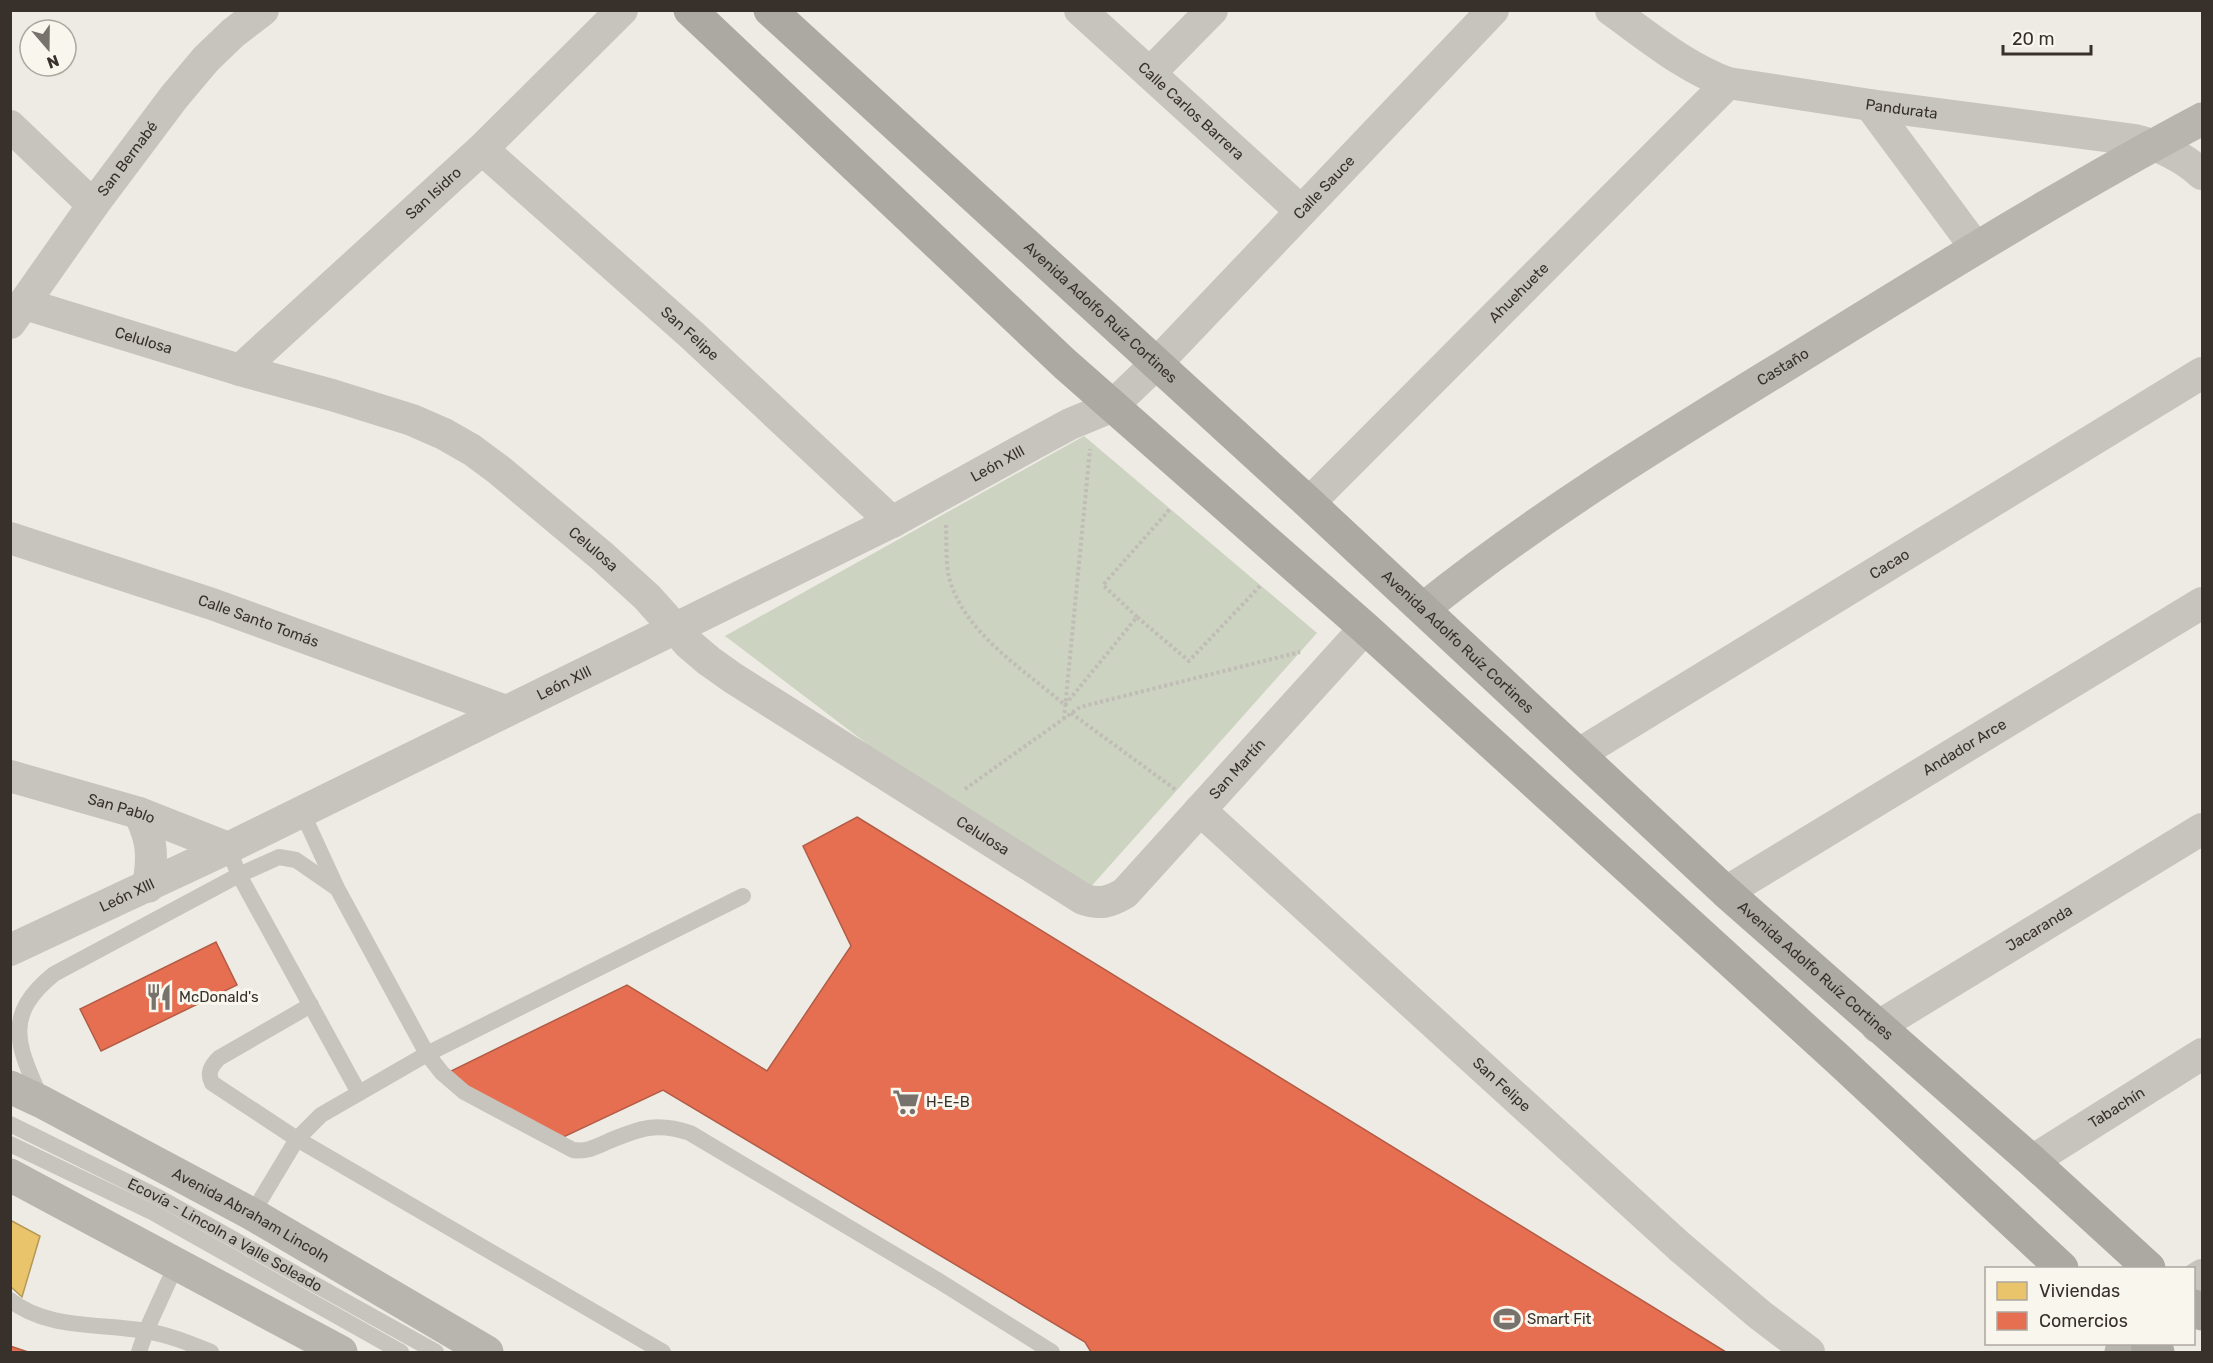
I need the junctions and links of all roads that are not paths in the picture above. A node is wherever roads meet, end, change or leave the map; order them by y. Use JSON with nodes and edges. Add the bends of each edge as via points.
{"nodes":[{"id":1,"x":622,"y":10,"type":"edge"},
{"id":2,"x":690,"y":10,"type":"edge"},
{"id":3,"x":770,"y":10,"type":"edge"},
{"id":4,"x":1080,"y":10,"type":"edge"},
{"id":5,"x":1212,"y":10,"type":"edge"},
{"id":6,"x":1493,"y":10,"type":"edge"},
{"id":7,"x":1611,"y":10,"type":"edge"},
{"id":8,"x":261,"y":11,"type":"edge"},
{"id":9,"x":1150,"y":74,"type":"junction"},
{"id":10,"x":1728,"y":83,"type":"junction"},
{"id":11,"x":1870,"y":105,"type":"junction"},
{"id":12,"x":2202,"y":119,"type":"edge"},
{"id":13,"x":10,"y":126,"type":"edge"},
{"id":14,"x":2154,"y":144,"type":"junction"},
{"id":15,"x":482,"y":149,"type":"junction"},
{"id":16,"x":2202,"y":174,"type":"edge"},
{"id":17,"x":93,"y":205,"type":"junction"},
{"id":18,"x":1301,"y":211,"type":"junction"},
{"id":19,"x":1976,"y":248,"type":"junction"},
{"id":20,"x":18,"y":314,"type":"edge"},
{"id":21,"x":1156,"y":364,"type":"junction"},
{"id":22,"x":240,"y":370,"type":"junction"},
{"id":23,"x":2202,"y":374,"type":"edge"},
{"id":24,"x":1111,"y":407,"type":"junction"},
{"id":25,"x":1309,"y":502,"type":"junction"},
{"id":26,"x":892,"y":522,"type":"junction"},
{"id":27,"x":10,"y":538,"type":"edge"},
{"id":28,"x":2202,"y":603,"type":"edge"},
{"id":29,"x":1423,"y":609,"type":"junction"},
{"id":30,"x":1365,"y":628,"type":"junction"},
{"id":31,"x":676,"y":630,"type":"junction"},
{"id":32,"x":506,"y":711,"type":"junction"},
{"id":33,"x":1579,"y":754,"type":"junction"},
{"id":34,"x":10,"y":776,"type":"edge"},
{"id":35,"x":1200,"y":810,"type":"junction"},
{"id":36,"x":302,"y":812,"type":"junction"},
{"id":37,"x":139,"y":813,"type":"junction"},
{"id":38,"x":2202,"y":829,"type":"edge"},
{"id":39,"x":234,"y":862,"type":"junction"},
{"id":40,"x":148,"y":887,"type":"junction"},
{"id":41,"x":337,"y":888,"type":"junction"},
{"id":42,"x":1726,"y":892,"type":"junction"},
{"id":43,"x":743,"y":896,"type":"dead end"},
{"id":44,"x":1106,"y":903,"type":"joint"},
{"id":45,"x":10,"y":950,"type":"edge"},
{"id":46,"x":311,"y":1005,"type":"junction"},
{"id":47,"x":1877,"y":1027,"type":"junction"},
{"id":48,"x":427,"y":1054,"type":"junction"},
{"id":49,"x":2202,"y":1054,"type":"edge"},
{"id":50,"x":10,"y":1087,"type":"edge"},
{"id":51,"x":359,"y":1093,"type":"junction"},
{"id":52,"x":42,"y":1102,"type":"junction"},
{"id":53,"x":10,"y":1124,"type":"edge"},
{"id":54,"x":297,"y":1139,"type":"junction"},
{"id":55,"x":10,"y":1144,"type":"edge"},
{"id":56,"x":2032,"y":1161,"type":"junction"},
{"id":57,"x":10,"y":1175,"type":"edge"},
{"id":58,"x":252,"y":1214,"type":"junction"},
{"id":59,"x":177,"y":1263,"type":"junction"},
{"id":60,"x":2060,"y":1267,"type":"edge"},
{"id":61,"x":2147,"y":1267,"type":"edge"},
{"id":62,"x":10,"y":1300,"type":"edge"},
{"id":63,"x":146,"y":1331,"type":"junction"},
{"id":64,"x":139,"y":1353,"type":"edge"},
{"id":65,"x":211,"y":1353,"type":"edge"},
{"id":66,"x":341,"y":1353,"type":"edge"},
{"id":67,"x":401,"y":1353,"type":"edge"},
{"id":68,"x":436,"y":1353,"type":"edge"},
{"id":69,"x":487,"y":1353,"type":"edge"},
{"id":70,"x":663,"y":1353,"type":"edge"},
{"id":71,"x":1052,"y":1353,"type":"edge"},
{"id":72,"x":1809,"y":1353,"type":"edge"}],
"edges":[{"from":1,"to":15,"type":"street","name":"San Isidro"},
{"from":2,"to":24,"type":"main road"},
{"from":3,"to":21,"type":"main road","name":"Avenida Adolfo Ruíz Cortines"},
{"from":4,"to":9,"type":"street","name":"Calle Carlos Barrera"},
{"from":5,"to":9,"type":"street"},
{"from":6,"to":18,"type":"street","name":"Calle Sauce"},
{"from":7,"to":10,"type":"street","name":"Pandurata","via":[[1683,62]]},
{"from":8,"to":17,"type":"street","name":"San Bernabé","via":[[206,59]]},
{"from":9,"to":18,"type":"street","name":"Calle Carlos Barrera"},
{"from":10,"to":11,"type":"street","name":"Pandurata"},
{"from":10,"to":25,"type":"street","name":"Ahuehuete"},
{"from":11,"to":14,"type":"street","name":"Pandurata"},
{"from":11,"to":19,"type":"street"},
{"from":12,"to":14,"type":"street","name":"Castaño"},
{"from":13,"to":17,"type":"street"},
{"from":14,"to":16,"type":"street","name":"Pandurata","via":[[2179,156]]},
{"from":14,"to":19,"type":"street","name":"Castaño"},
{"from":15,"to":22,"type":"street","name":"San Isidro"},
{"from":15,"to":26,"type":"street","name":"San Felipe","via":[[693,336]]},
{"from":17,"to":20,"type":"street","name":"San Bernabé"},
{"from":18,"to":21,"type":"street","name":"Calle Sauce"},
{"from":19,"to":29,"type":"street","name":"Castaño","via":[[1582,494],[1467,573]]},
{"from":20,"to":22,"type":"street","name":"Celulosa"},
{"from":21,"to":24,"type":"street","name":"Calle Sauce"},
{"from":21,"to":25,"type":"main road","name":"Avenida Adolfo Ruíz Cortines"},
{"from":22,"to":31,"type":"street","name":"Celulosa","via":[[412,420],[472,450],[603,557]]},
{"from":23,"to":33,"type":"street","name":"Cacao"},
{"from":24,"to":26,"type":"street","name":"León Xlll","via":[[1070,424]]},
{"from":24,"to":30,"type":"main road"},
{"from":25,"to":29,"type":"main road","name":"Avenida Adolfo Ruíz Cortines"},
{"from":26,"to":31,"type":"street","name":"León Xlll"},
{"from":27,"to":32,"type":"street","name":"Calle Santo Tomás","via":[[212,604]]},
{"from":28,"to":42,"type":"street","name":"Andador Arce"},
{"from":29,"to":33,"type":"main road","name":"Avenida Adolfo Ruíz Cortines"},
{"from":30,"to":35,"type":"street","name":"San Martín"},
{"from":30,"to":60,"type":"main road","via":[[1848,1068]]},
{"from":31,"to":32,"type":"street","name":"León Xlll"},
{"from":31,"to":44,"type":"street","name":"Celulosa","via":[[702,656],[733,678],[1083,899]]},
{"from":32,"to":36,"type":"street","name":"León Xlll"},
{"from":33,"to":42,"type":"main road","name":"Avenida Adolfo Ruíz Cortines"},
{"from":34,"to":37,"type":"street","name":"San Pablo"},
{"from":35,"to":44,"type":"street","name":"San Martín","via":[[1125,893]]},
{"from":35,"to":72,"type":"street","name":"San Felipe","via":[[1680,1247]]},
{"from":36,"to":39,"type":"street","name":"León Xlll"},
{"from":36,"to":41,"type":"lane"},
{"from":37,"to":39,"type":"street","name":"San Pablo"},
{"from":37,"to":40,"type":"street","via":[[152,847]]},
{"from":38,"to":47,"type":"street","name":"Jacaranda"},
{"from":39,"to":40,"type":"street","name":"León Xlll"},
{"from":39,"to":41,"type":"lane","via":[[287,857]]},
{"from":39,"to":46,"type":"lane"},
{"from":39,"to":52,"type":"lane","via":[[54,974],[29,998],[18,1035]]},
{"from":40,"to":45,"type":"street","name":"León Xlll"},
{"from":41,"to":48,"type":"lane"},
{"from":42,"to":47,"type":"main road","name":"Avenida Adolfo Ruíz Cortines"},
{"from":43,"to":48,"type":"lane"},
{"from":46,"to":51,"type":"lane"},
{"from":46,"to":54,"type":"lane","via":[[219,1058],[209,1077],[217,1088]]},
{"from":47,"to":56,"type":"main road","name":"Avenida Adolfo Ruíz Cortines"},
{"from":48,"to":51,"type":"lane"},
{"from":48,"to":71,"type":"lane","via":[[464,1092],[573,1150],[590,1150],[642,1129],[662,1126],[690,1133]]},
{"from":49,"to":56,"type":"street","name":"Tabachín"},
{"from":50,"to":52,"type":"street","name":"Avenida Abraham Lincoln"},
{"from":51,"to":54,"type":"lane","via":[[321,1115]]},
{"from":52,"to":58,"type":"street","name":"Avenida Abraham Lincoln"},
{"from":53,"to":68,"type":"lane","name":"Ecovía - Lincoln a Valle Soleado","via":[[160,1198]]},
{"from":54,"to":58,"type":"lane"},
{"from":54,"to":70,"type":"lane"},
{"from":55,"to":67,"type":"lane","via":[[152,1212]]},
{"from":56,"to":61,"type":"main road","name":"Avenida Adolfo Ruíz Cortines"},
{"from":57,"to":59,"type":"street"},
{"from":58,"to":69,"type":"street","name":"Avenida Abraham Lincoln"},
{"from":59,"to":63,"type":"lane"},
{"from":59,"to":66,"type":"street"},
{"from":62,"to":63,"type":"lane","via":[[43,1317],[69,1323]]},
{"from":63,"to":64,"type":"lane"},
{"from":63,"to":65,"type":"lane"}]}
